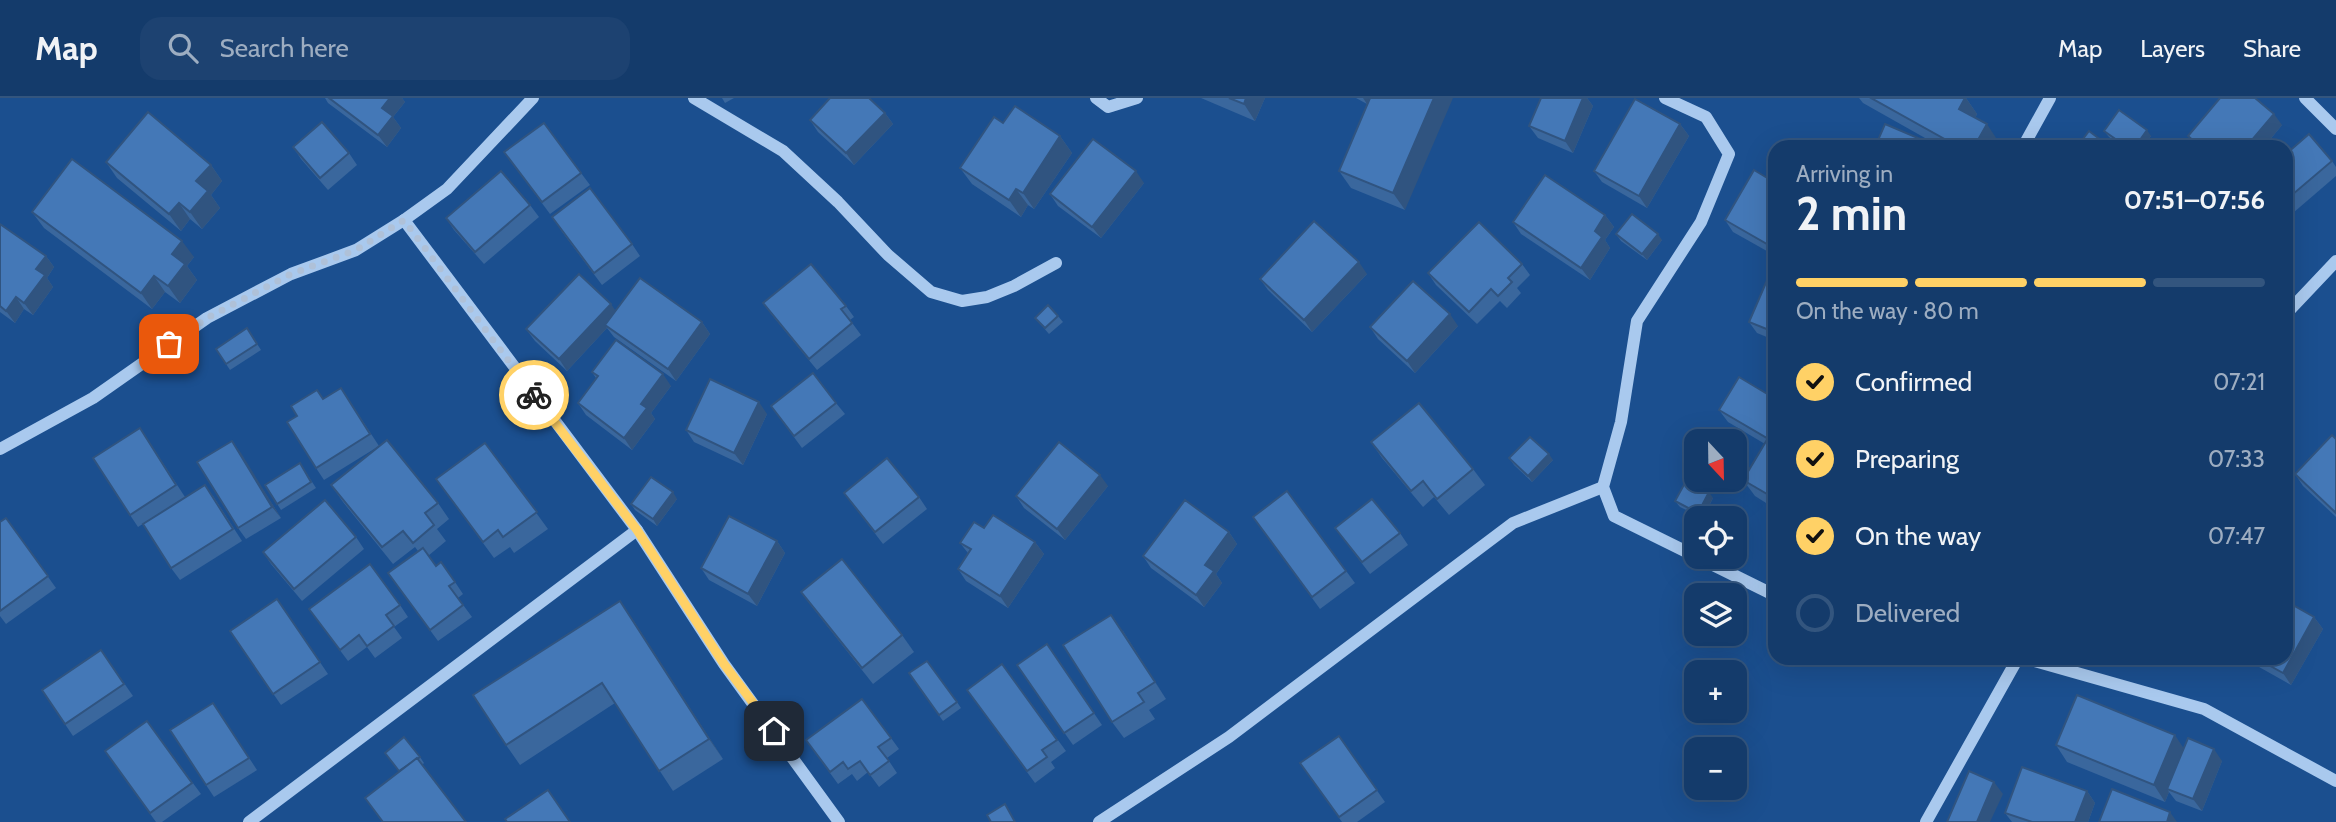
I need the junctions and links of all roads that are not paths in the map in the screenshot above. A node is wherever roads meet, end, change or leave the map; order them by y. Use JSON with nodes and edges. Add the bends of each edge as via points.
{"nodes":[{"id":1,"x":533,"y":98,"type":"edge"},
{"id":2,"x":694,"y":98,"type":"edge"},
{"id":3,"x":1096,"y":98,"type":"edge"},
{"id":4,"x":1137,"y":98,"type":"edge"},
{"id":5,"x":1665,"y":98,"type":"edge"},
{"id":6,"x":2050,"y":98,"type":"edge"},
{"id":7,"x":2305,"y":98,"type":"edge"},
{"id":8,"x":2336,"y":129,"type":"edge"},
{"id":9,"x":2027,"y":140,"type":"edge"},
{"id":10,"x":404,"y":220,"type":"junction"},
{"id":11,"x":2336,"y":261,"type":"edge"},
{"id":12,"x":1056,"y":263,"type":"dead end"},
{"id":13,"x":2293,"y":307,"type":"edge"},
{"id":14,"x":0,"y":449,"type":"edge"},
{"id":15,"x":1603,"y":487,"type":"junction"},
{"id":16,"x":637,"y":530,"type":"junction"},
{"id":17,"x":1768,"y":592,"type":"edge"},
{"id":18,"x":2014,"y":665,"type":"edge"},
{"id":19,"x":2049,"y":665,"type":"edge"},
{"id":20,"x":2336,"y":781,"type":"edge"},
{"id":21,"x":250,"y":822,"type":"edge"},
{"id":22,"x":839,"y":822,"type":"edge"},
{"id":23,"x":1099,"y":822,"type":"edge"},
{"id":24,"x":1926,"y":822,"type":"edge"}],
"edges":[{"from":1,"to":10,"type":"street","via":[[447,189]]},
{"from":2,"to":12,"type":"street","via":[[783,151],[931,292],[962,301],[987,297]]},
{"from":3,"to":4,"type":"street","via":[[1108,107]]},
{"from":5,"to":15,"type":"street","via":[[1706,117],[1729,154],[1701,222],[1637,321],[1621,422]]},
{"from":6,"to":9,"type":"street"},
{"from":7,"to":8,"type":"street"},
{"from":10,"to":14,"type":"street","via":[[356,250],[291,274],[207,318],[93,398]]},
{"from":10,"to":16,"type":"street"},
{"from":11,"to":13,"type":"street"},
{"from":15,"to":17,"type":"street","via":[[1614,516]]},
{"from":15,"to":23,"type":"street","via":[[1513,523],[1229,737]]},
{"from":16,"to":21,"type":"street"},
{"from":16,"to":22,"type":"street","via":[[724,664]]},
{"from":18,"to":24,"type":"street"},
{"from":19,"to":20,"type":"street","via":[[2204,709]]}]}
